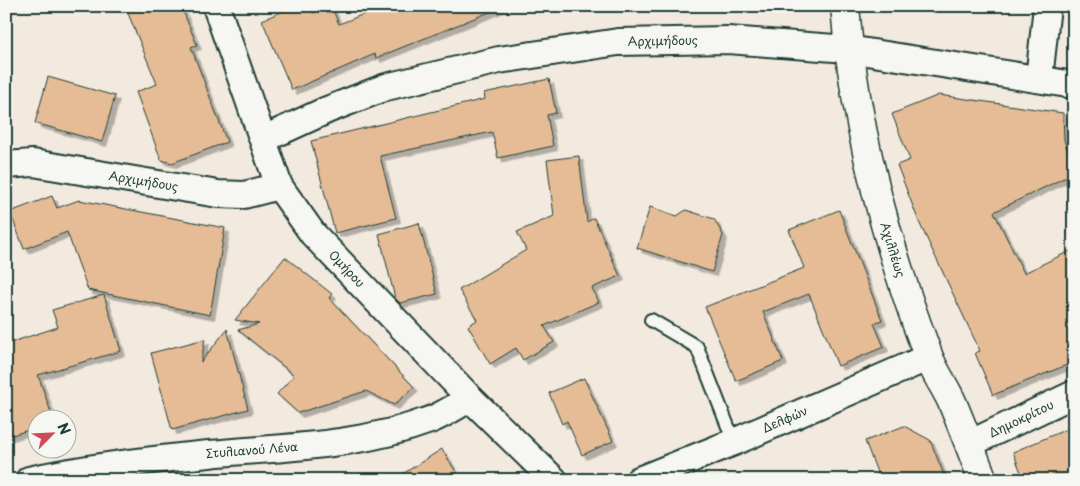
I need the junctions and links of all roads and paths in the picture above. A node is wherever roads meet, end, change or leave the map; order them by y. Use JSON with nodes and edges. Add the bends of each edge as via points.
{"nodes":[{"id":1,"x":216,"y":6,"type":"edge"},
{"id":2,"x":845,"y":6,"type":"edge"},
{"id":3,"x":1047,"y":6,"type":"edge"},
{"id":4,"x":848,"y":49,"type":"junction"},
{"id":5,"x":1039,"y":79,"type":"junction"},
{"id":6,"x":1074,"y":85,"type":"edge"},
{"id":7,"x":264,"y":139,"type":"junction"},
{"id":8,"x":6,"y":165,"type":"edge"},
{"id":9,"x":279,"y":186,"type":"junction"},
{"id":10,"x":651,"y":320,"type":"dead end"},
{"id":11,"x":929,"y":357,"type":"junction"},
{"id":12,"x":1074,"y":394,"type":"edge"},
{"id":13,"x":470,"y":398,"type":"junction"},
{"id":14,"x":734,"y":442,"type":"junction"},
{"id":15,"x":969,"y":444,"type":"junction"},
{"id":16,"x":88,"y":474,"type":"edge"},
{"id":17,"x":29,"y":480,"type":"edge"},
{"id":18,"x":554,"y":480,"type":"edge"},
{"id":19,"x":639,"y":480,"type":"edge"},
{"id":20,"x":983,"y":480,"type":"edge"}],
"edges":[{"from":1,"to":7,"type":"street","name":"Ομήρου"},
{"from":2,"to":4,"type":"street","name":"Αχιλλέως"},
{"from":3,"to":5,"type":"street"},
{"from":4,"to":5,"type":"street","name":"Αρχιμήδους"},
{"from":4,"to":7,"type":"street","name":"Αρχιμήδους","via":[[728,40],[618,42],[517,57],[386,87]]},
{"from":4,"to":11,"type":"street","name":"Αχιλλέως","via":[[868,159],[898,269]]},
{"from":5,"to":6,"type":"street","name":"Αρχιμήδους"},
{"from":7,"to":9,"type":"street","name":"Ομήρου"},
{"from":8,"to":9,"type":"street","name":"Αρχιμήδους","via":[[33,163],[218,194],[244,195]]},
{"from":9,"to":13,"type":"street","name":"Ομήρου","via":[[313,234]]},
{"from":10,"to":14,"type":"lane","via":[[697,347]]},
{"from":11,"to":14,"type":"street","name":"Δελφών"},
{"from":11,"to":15,"type":"street","name":"Αχιλλέως","via":[[952,401]]},
{"from":12,"to":15,"type":"street","name":"Δημοκρίτου"},
{"from":13,"to":16,"type":"street","name":"Στυλιανού Λένα","via":[[431,420],[380,436],[325,446],[209,454]]},
{"from":13,"to":18,"type":"street","name":"Ομήρου"},
{"from":14,"to":19,"type":"street","name":"Δελφών"},
{"from":15,"to":20,"type":"street","name":"Αχιλλέως"},
{"from":16,"to":17,"type":"street","name":"Στυλιανού Λένα"}]}
